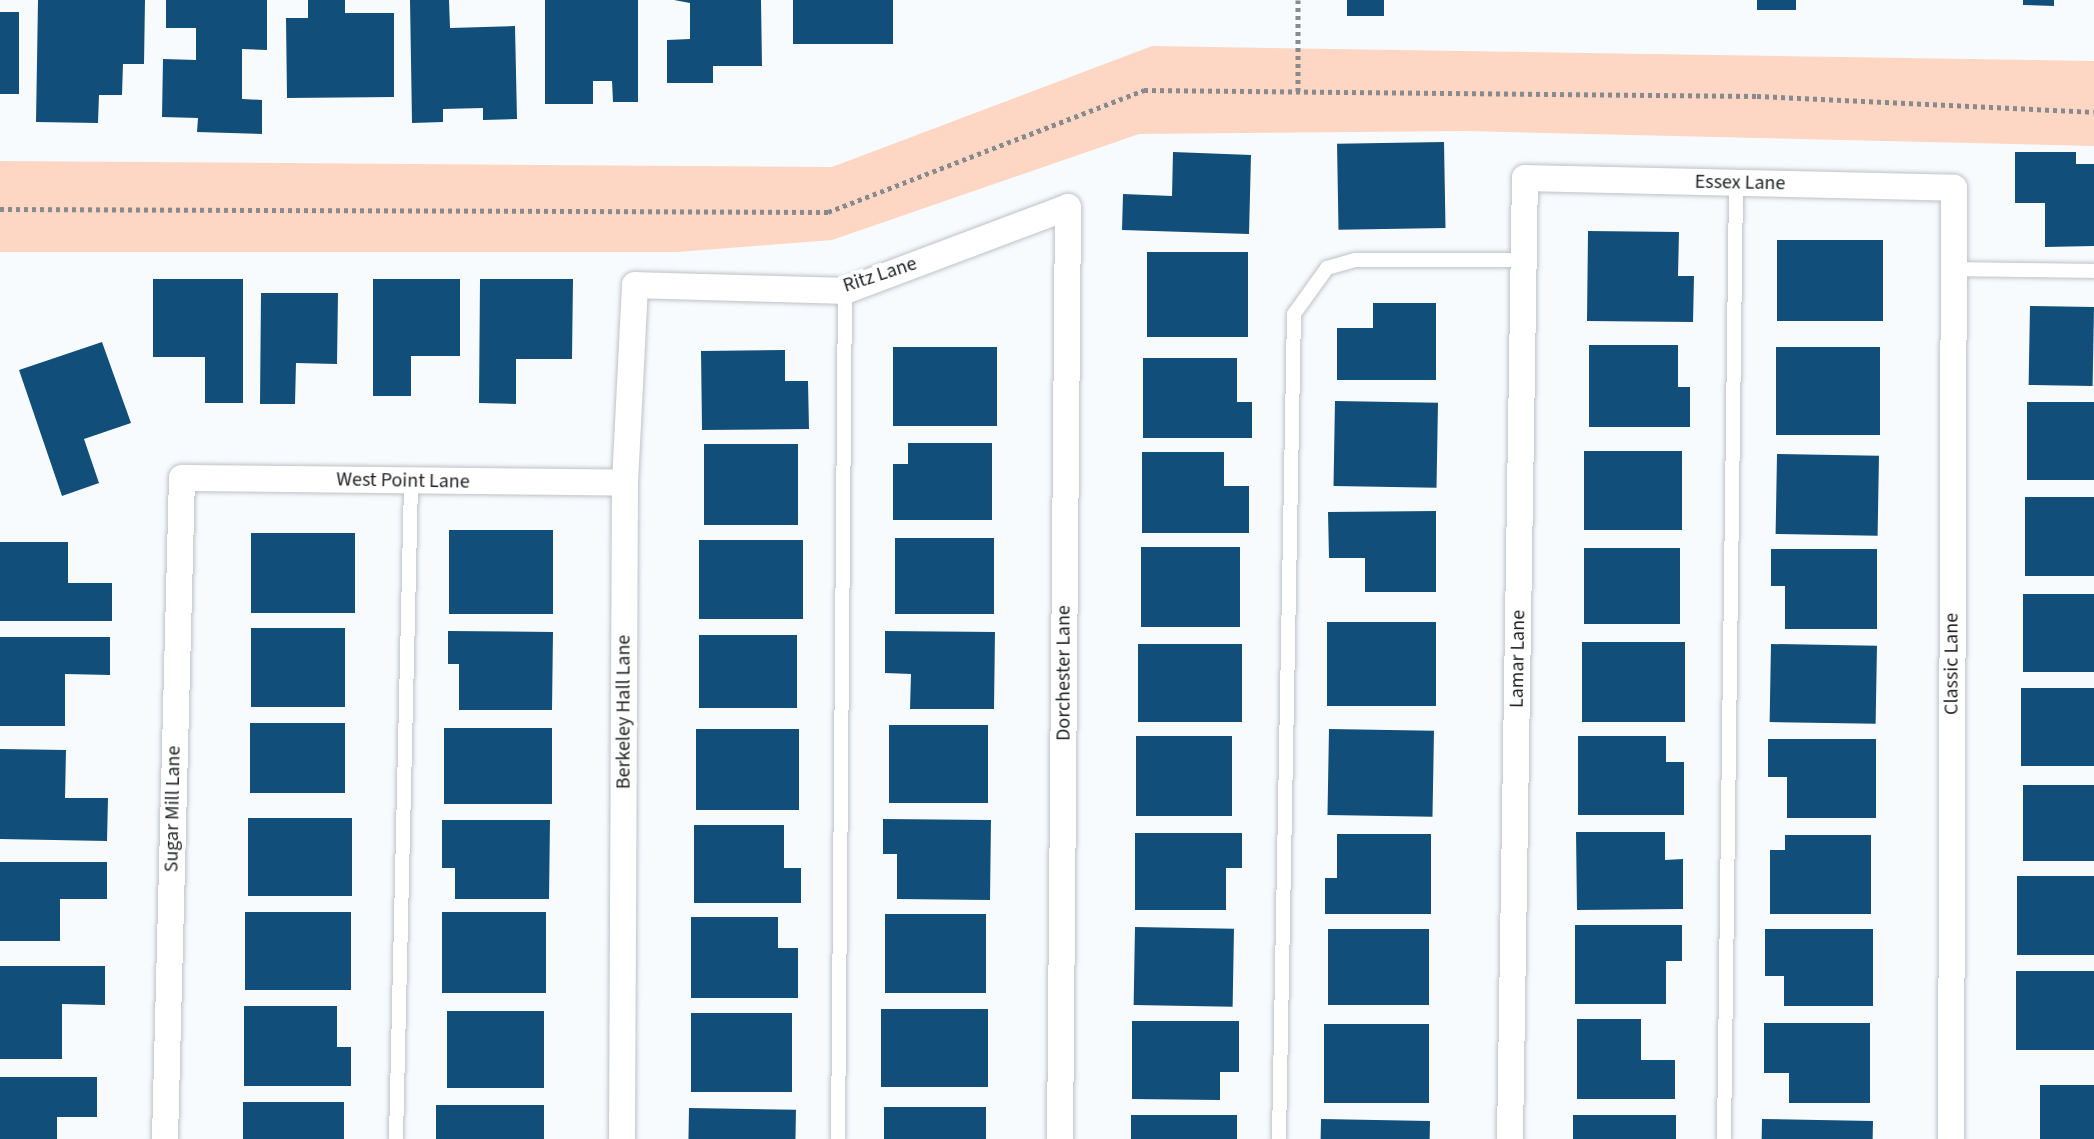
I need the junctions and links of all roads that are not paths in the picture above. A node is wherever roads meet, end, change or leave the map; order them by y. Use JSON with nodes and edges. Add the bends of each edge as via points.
{"nodes":[{"id":1,"x":1525,"y":178,"type":"joint"},
{"id":2,"x":1736,"y":183,"type":"junction"},
{"id":3,"x":1954,"y":188,"type":"joint"},
{"id":4,"x":1068,"y":207,"type":"joint"},
{"id":5,"x":1524,"y":260,"type":"junction"},
{"id":6,"x":1954,"y":269,"type":"junction"},
{"id":7,"x":2094,"y":271,"type":"edge"},
{"id":8,"x":635,"y":285,"type":"joint"},
{"id":9,"x":845,"y":291,"type":"junction"},
{"id":10,"x":182,"y":478,"type":"joint"},
{"id":11,"x":411,"y":481,"type":"junction"},
{"id":12,"x":625,"y":483,"type":"junction"},
{"id":13,"x":165,"y":1139,"type":"edge"},
{"id":14,"x":396,"y":1139,"type":"edge"},
{"id":15,"x":622,"y":1139,"type":"edge"},
{"id":16,"x":838,"y":1139,"type":"edge"},
{"id":17,"x":1060,"y":1139,"type":"edge"},
{"id":18,"x":1279,"y":1139,"type":"edge"},
{"id":19,"x":1510,"y":1139,"type":"edge"},
{"id":20,"x":1724,"y":1139,"type":"edge"},
{"id":21,"x":1951,"y":1139,"type":"edge"}],
"edges":[{"from":1,"to":2,"type":"street","name":"Essex Lane"},
{"from":1,"to":5,"type":"street","name":"Lamar Lane"},
{"from":2,"to":3,"type":"street","name":"Essex Lane"},
{"from":2,"to":20,"type":"lane"},
{"from":3,"to":6,"type":"street","name":"Classic Lane"},
{"from":4,"to":9,"type":"street","name":"Ritz Lane"},
{"from":4,"to":17,"type":"street","name":"Dorchester Lane"},
{"from":5,"to":18,"type":"lane","via":[[1355,260],[1327,268],[1305,289],[1294,314]]},
{"from":5,"to":19,"type":"street","name":"Lamar Lane"},
{"from":6,"to":7,"type":"lane"},
{"from":6,"to":21,"type":"street","name":"Classic Lane"},
{"from":8,"to":9,"type":"street","name":"Ritz Lane"},
{"from":8,"to":12,"type":"street","name":"Berkeley Hall Lane"},
{"from":9,"to":16,"type":"lane"},
{"from":10,"to":11,"type":"street","name":"West Point Lane"},
{"from":10,"to":13,"type":"street","name":"Sugar Mill Lane"},
{"from":11,"to":12,"type":"street","name":"West Point Lane"},
{"from":11,"to":14,"type":"lane"},
{"from":12,"to":15,"type":"street","name":"Berkeley Hall Lane"}]}
